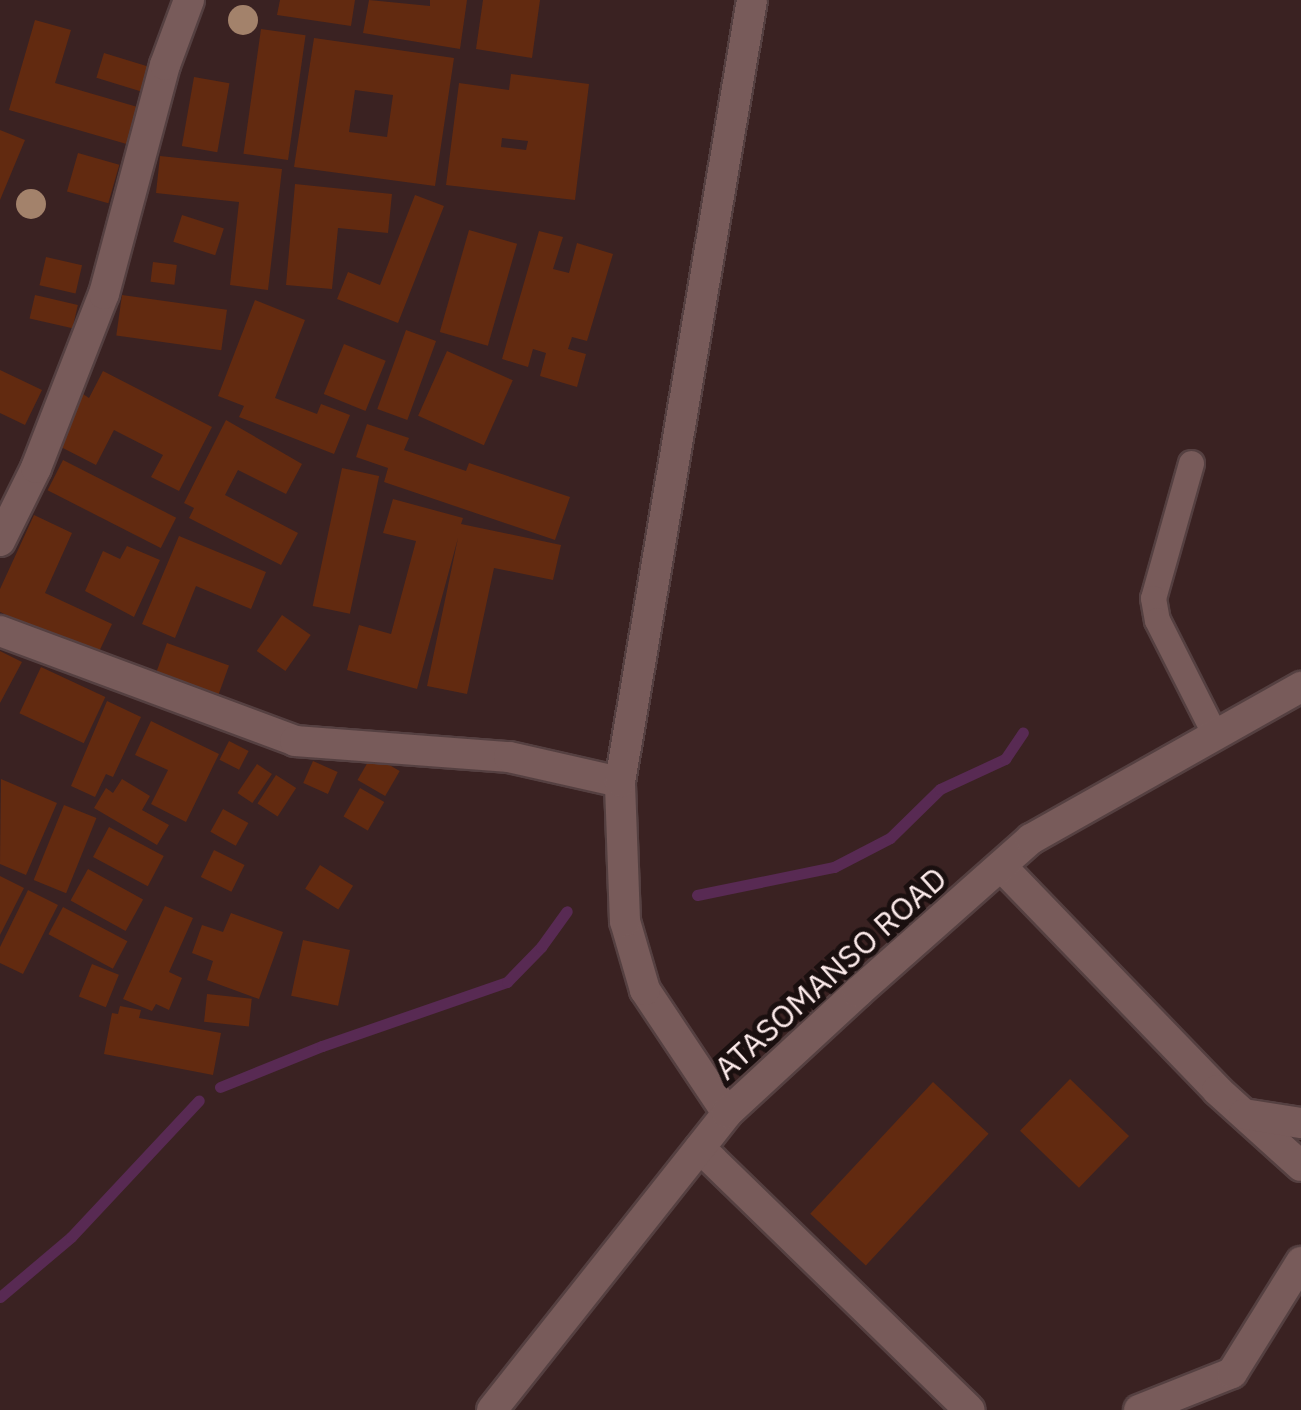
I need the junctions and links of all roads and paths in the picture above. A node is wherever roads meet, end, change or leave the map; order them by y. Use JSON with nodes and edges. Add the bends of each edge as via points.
{"nodes":[{"id":1,"x":189,"y":0,"type":"edge"},
{"id":2,"x":752,"y":0,"type":"edge"},
{"id":3,"x":1192,"y":463,"type":"dead end"},
{"id":4,"x":0,"y":541,"type":"edge"},
{"id":5,"x":0,"y":631,"type":"edge"},
{"id":6,"x":1301,"y":687,"type":"edge"},
{"id":7,"x":1215,"y":736,"type":"junction"},
{"id":8,"x":620,"y":782,"type":"junction"},
{"id":9,"x":1002,"y":867,"type":"junction"},
{"id":10,"x":727,"y":1113,"type":"junction"},
{"id":11,"x":1244,"y":1114,"type":"junction"},
{"id":12,"x":1301,"y":1123,"type":"edge"},
{"id":13,"x":700,"y":1148,"type":"junction"},
{"id":14,"x":1301,"y":1166,"type":"edge"},
{"id":15,"x":1301,"y":1262,"type":"edge"},
{"id":16,"x":492,"y":1410,"type":"edge"},
{"id":17,"x":969,"y":1410,"type":"edge"},
{"id":18,"x":1139,"y":1410,"type":"edge"}],
"edges":[{"from":1,"to":4,"type":"street","via":[[165,65],[104,294]]},
{"from":2,"to":8,"type":"street"},
{"from":3,"to":7,"type":"lane","via":[[1152,598]]},
{"from":5,"to":8,"type":"street","via":[[295,741],[508,758]]},
{"from":6,"to":7,"type":"street","name":"ATASOMANSO ROAD"},
{"from":7,"to":9,"type":"street","name":"ATASOMANSO ROAD","via":[[1030,840]]},
{"from":8,"to":10,"type":"street","via":[[625,921],[645,990]]},
{"from":9,"to":10,"type":"street","name":"ATASOMANSO ROAD"},
{"from":9,"to":11,"type":"street"},
{"from":10,"to":13,"type":"street","name":"ATASOMANSO ROAD"},
{"from":11,"to":12,"type":"street"},
{"from":11,"to":14,"type":"street"},
{"from":13,"to":16,"type":"street","name":"ATASOMANSO ROAD"},
{"from":13,"to":17,"type":"street"},
{"from":15,"to":18,"type":"street","via":[[1232,1373]]}]}
